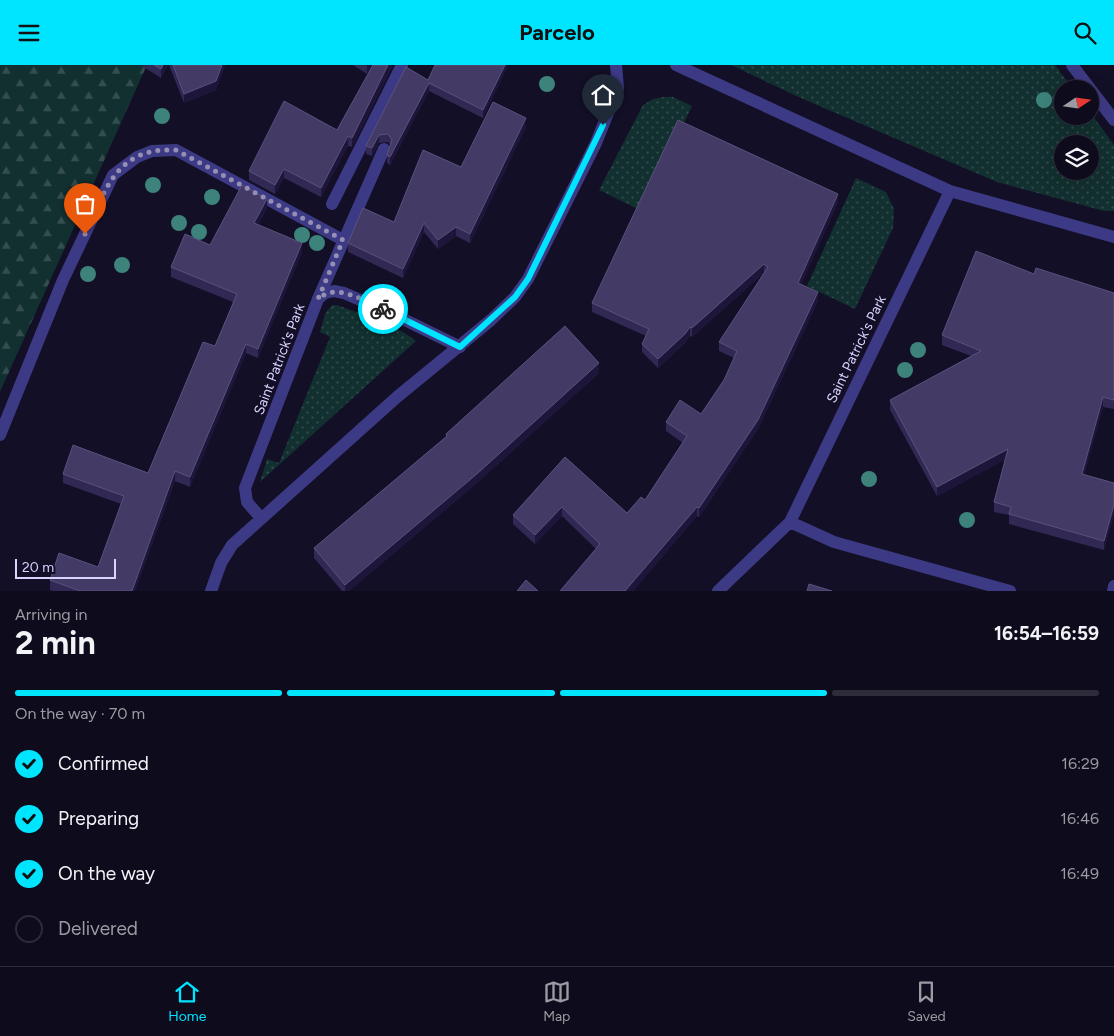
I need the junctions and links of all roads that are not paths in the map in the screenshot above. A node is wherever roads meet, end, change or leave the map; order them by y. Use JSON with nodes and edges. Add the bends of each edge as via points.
{"nodes":[{"id":1,"x":402,"y":65,"type":"edge"},
{"id":2,"x":616,"y":65,"type":"edge"},
{"id":3,"x":676,"y":65,"type":"edge"},
{"id":4,"x":1072,"y":65,"type":"edge"},
{"id":5,"x":1114,"y":120,"type":"edge"},
{"id":6,"x":384,"y":149,"type":"edge"},
{"id":7,"x":950,"y":191,"type":"junction"},
{"id":8,"x":332,"y":204,"type":"dead end"},
{"id":9,"x":1114,"y":237,"type":"edge"},
{"id":10,"x":343,"y":240,"type":"junction"},
{"id":11,"x":318,"y":299,"type":"junction"},
{"id":12,"x":460,"y":347,"type":"junction"},
{"id":13,"x":0,"y":435,"type":"edge"},
{"id":14,"x":261,"y":518,"type":"junction"},
{"id":15,"x":790,"y":522,"type":"junction"},
{"id":16,"x":1114,"y":586,"type":"edge"},
{"id":17,"x":210,"y":591,"type":"edge"},
{"id":18,"x":718,"y":591,"type":"edge"},
{"id":19,"x":1010,"y":591,"type":"edge"},
{"id":20,"x":1113,"y":591,"type":"edge"}],
"edges":[{"from":1,"to":8,"type":"street"},
{"from":2,"to":12,"type":"street","via":[[618,88],[596,143],[528,279],[515,297]]},
{"from":3,"to":7,"type":"street"},
{"from":4,"to":5,"type":"street"},
{"from":6,"to":10,"type":"street"},
{"from":7,"to":9,"type":"street"},
{"from":7,"to":15,"type":"street","name":"Saint Patrick's Park"},
{"from":10,"to":11,"type":"street"},
{"from":10,"to":13,"type":"street","via":[[176,150],[152,151],[137,157],[113,175],[63,280]]},
{"from":11,"to":12,"type":"street","name":"Saint Patrick's Park","via":[[325,293],[344,293]]},
{"from":11,"to":14,"type":"street","name":"Saint Patrick's Park","via":[[245,488],[247,503]]},
{"from":12,"to":14,"type":"street"},
{"from":14,"to":17,"type":"street","via":[[225,556]]},
{"from":15,"to":18,"type":"street","name":"Saint Patrick's Park"},
{"from":15,"to":19,"type":"street","via":[[834,542]]},
{"from":16,"to":20,"type":"street"}]}
